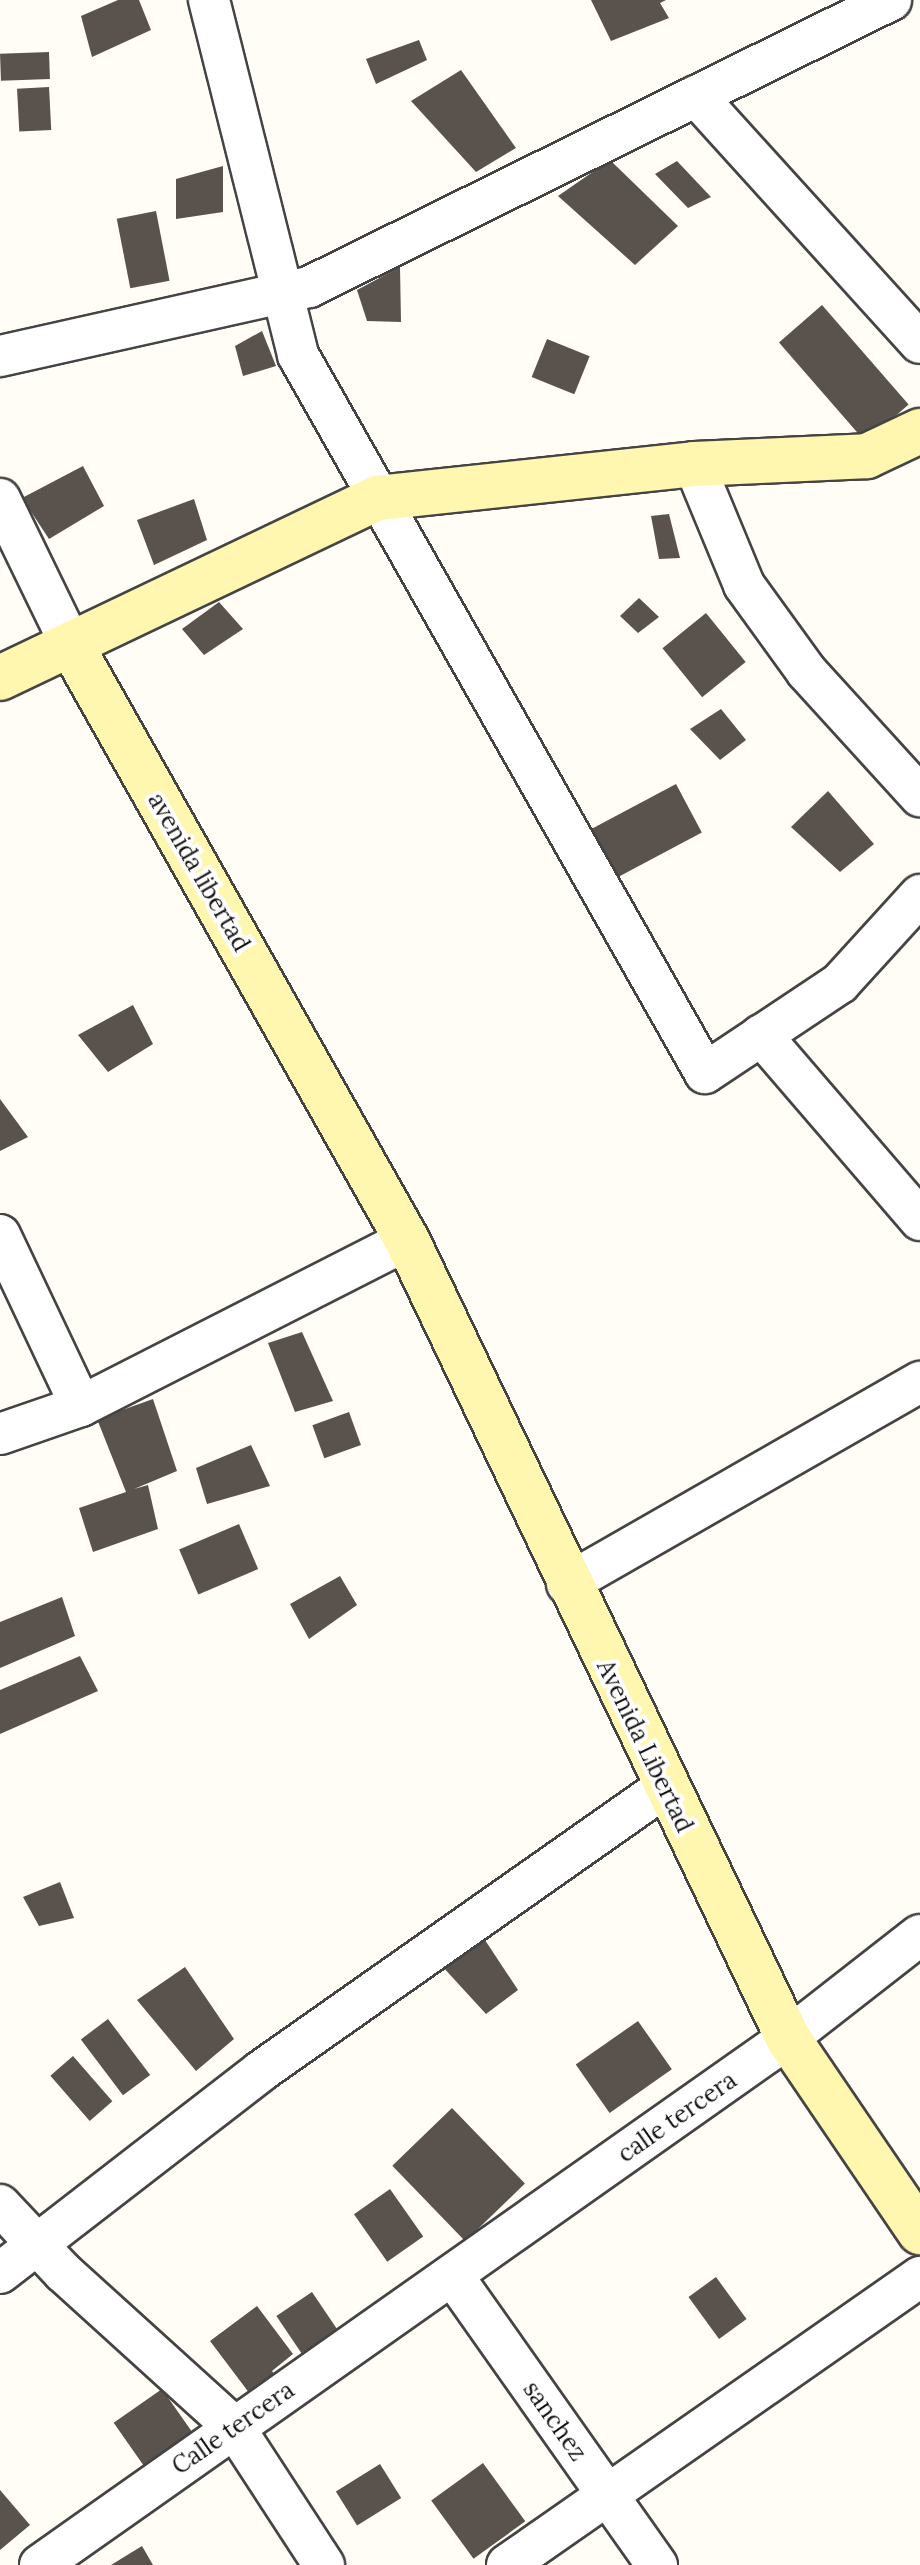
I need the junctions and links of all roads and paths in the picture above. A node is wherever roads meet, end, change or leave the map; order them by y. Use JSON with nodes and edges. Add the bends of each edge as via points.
{"nodes":[{"id":1,"x":209,"y":0,"type":"edge"},
{"id":2,"x":891,"y":0,"type":"edge"},
{"id":3,"x":696,"y":96,"type":"junction"},
{"id":4,"x":283,"y":293,"type":"junction"},
{"id":5,"x":920,"y":343,"type":"edge"},
{"id":6,"x":0,"y":356,"type":"edge"},
{"id":7,"x":920,"y":431,"type":"edge"},
{"id":8,"x":694,"y":464,"type":"junction"},
{"id":9,"x":378,"y":498,"type":"junction"},
{"id":10,"x":0,"y":499,"type":"edge"},
{"id":11,"x":71,"y":645,"type":"junction"},
{"id":12,"x":0,"y":678,"type":"edge"},
{"id":13,"x":920,"y":796,"type":"edge"},
{"id":14,"x":920,"y":895,"type":"edge"},
{"id":15,"x":761,"y":1035,"type":"junction"},
{"id":16,"x":920,"y":1220,"type":"edge"},
{"id":17,"x":0,"y":1235,"type":"edge"},
{"id":18,"x":407,"y":1240,"type":"junction"},
{"id":19,"x":920,"y":1382,"type":"edge"},
{"id":20,"x":81,"y":1406,"type":"junction"},
{"id":21,"x":0,"y":1434,"type":"edge"},
{"id":22,"x":567,"y":1584,"type":"junction"},
{"id":23,"x":665,"y":1787,"type":"junction"},
{"id":24,"x":920,"y":1935,"type":"edge"},
{"id":25,"x":788,"y":2038,"type":"junction"},
{"id":26,"x":0,"y":2205,"type":"edge"},
{"id":27,"x":920,"y":2232,"type":"edge"},
{"id":28,"x":38,"y":2246,"type":"junction"},
{"id":29,"x":0,"y":2273,"type":"edge"},
{"id":30,"x":920,"y":2277,"type":"edge"},
{"id":31,"x":441,"y":2285,"type":"junction"},
{"id":32,"x":234,"y":2427,"type":"junction"},
{"id":33,"x":606,"y":2493,"type":"junction"},
{"id":34,"x":40,"y":2565,"type":"edge"},
{"id":35,"x":324,"y":2565,"type":"edge"},
{"id":36,"x":507,"y":2565,"type":"edge"},
{"id":37,"x":657,"y":2565,"type":"edge"}],
"edges":[{"from":1,"to":4,"type":"street"},
{"from":2,"to":3,"type":"street"},
{"from":3,"to":4,"type":"street","via":[[309,287]]},
{"from":3,"to":5,"type":"street"},
{"from":4,"to":6,"type":"street"},
{"from":4,"to":9,"type":"street","via":[[298,355]]},
{"from":7,"to":8,"type":"main road","via":[[867,456]]},
{"from":8,"to":9,"type":"main road"},
{"from":8,"to":13,"type":"street","via":[[744,585],[807,672]]},
{"from":9,"to":11,"type":"main road"},
{"from":9,"to":15,"type":"street","via":[[705,1073]]},
{"from":10,"to":11,"type":"street","name":"avenida libertad"},
{"from":11,"to":12,"type":"main road"},
{"from":11,"to":18,"type":"main road","name":"avenida libertad"},
{"from":14,"to":15,"type":"street","via":[[840,983]]},
{"from":15,"to":16,"type":"street"},
{"from":17,"to":20,"type":"street"},
{"from":18,"to":20,"type":"street"},
{"from":18,"to":22,"type":"main road","name":"Avenida Libertad"},
{"from":19,"to":22,"type":"street"},
{"from":20,"to":21,"type":"street"},
{"from":22,"to":23,"type":"main road","name":"Avenida Libertad"},
{"from":23,"to":25,"type":"main road","name":"Avenida Libertad"},
{"from":23,"to":28,"type":"street","via":[[261,2071]]},
{"from":24,"to":25,"type":"street","name":"calle tercera"},
{"from":25,"to":27,"type":"main road","name":"Avenida Libertad"},
{"from":25,"to":31,"type":"street","name":"calle tercera"},
{"from":26,"to":28,"type":"street"},
{"from":28,"to":29,"type":"street"},
{"from":28,"to":32,"type":"street"},
{"from":30,"to":33,"type":"street"},
{"from":31,"to":32,"type":"street","name":"Calle tercera"},
{"from":31,"to":33,"type":"street","name":"sanchez"},
{"from":32,"to":34,"type":"street","name":"Calle tercera"},
{"from":32,"to":35,"type":"street"},
{"from":33,"to":36,"type":"street"},
{"from":33,"to":37,"type":"street","name":"sanchez"}]}
